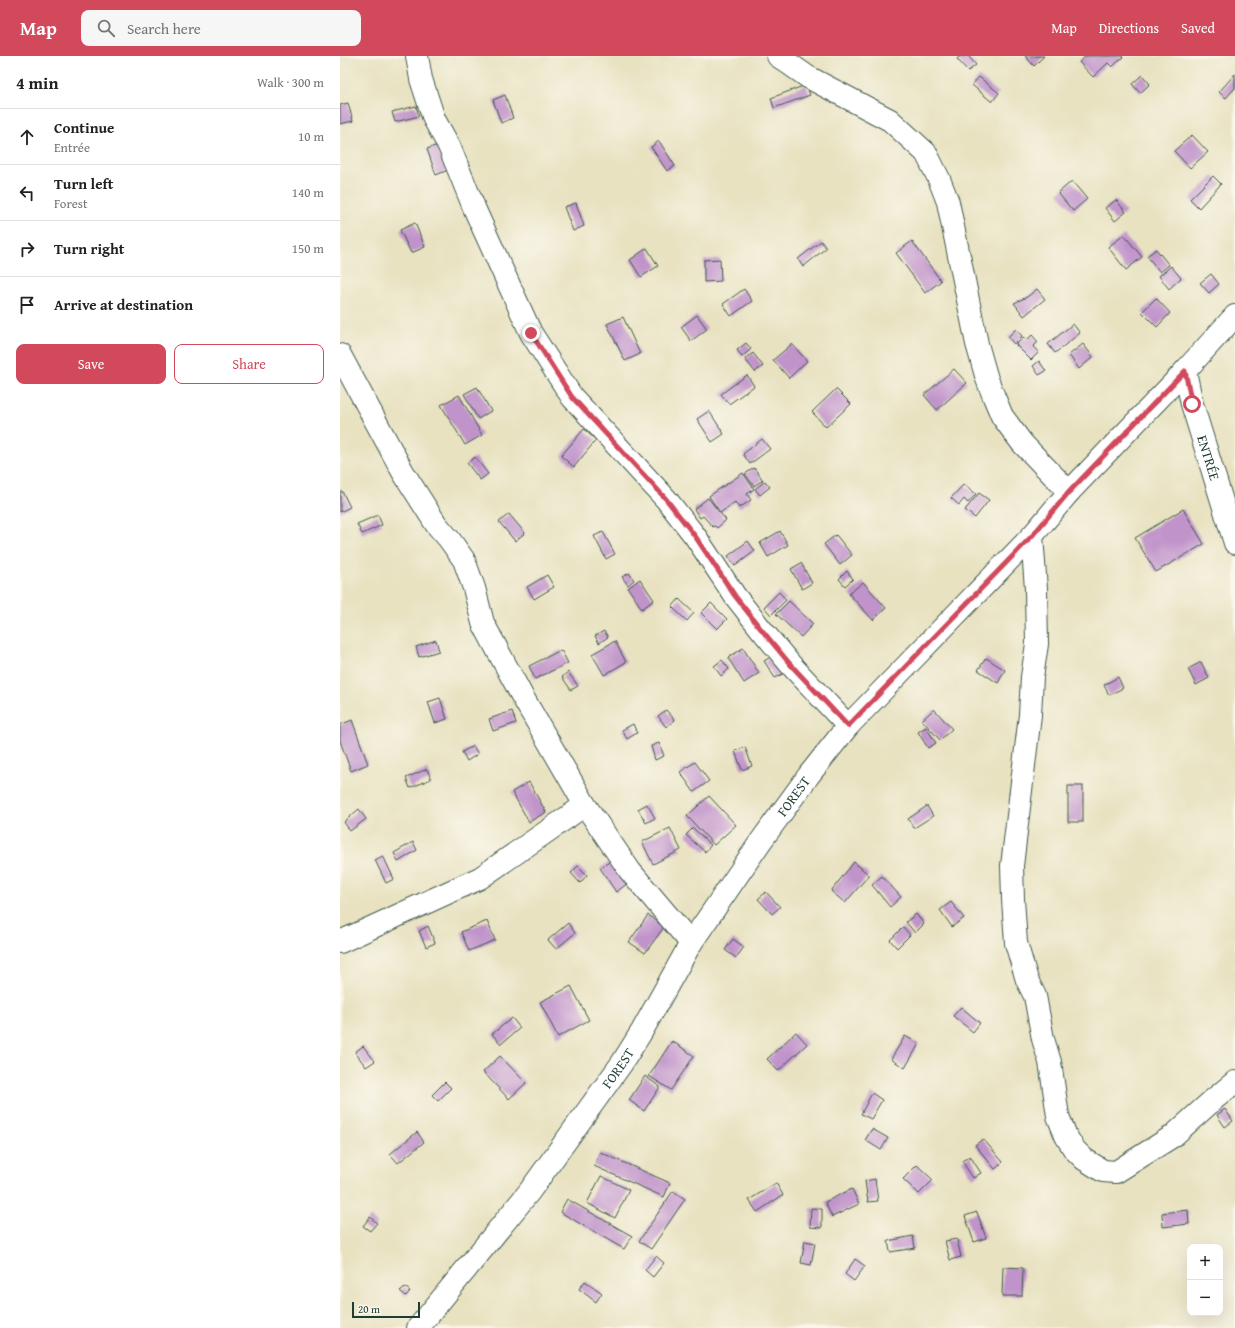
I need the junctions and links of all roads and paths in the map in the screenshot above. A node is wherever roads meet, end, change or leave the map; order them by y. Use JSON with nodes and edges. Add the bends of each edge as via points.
{"nodes":[{"id":1,"x":417,"y":56,"type":"edge"},
{"id":2,"x":778,"y":56,"type":"edge"},
{"id":3,"x":1235,"y":316,"type":"edge"},
{"id":4,"x":340,"y":355,"type":"edge"},
{"id":5,"x":1185,"y":371,"type":"junction"},
{"id":6,"x":1069,"y":492,"type":"junction"},
{"id":7,"x":1032,"y":536,"type":"junction"},
{"id":8,"x":1235,"y":543,"type":"edge"},
{"id":9,"x":848,"y":726,"type":"junction"},
{"id":10,"x":585,"y":804,"type":"junction"},
{"id":11,"x":340,"y":942,"type":"edge"},
{"id":12,"x":691,"y":943,"type":"junction"},
{"id":13,"x":1235,"y":1082,"type":"edge"},
{"id":14,"x":418,"y":1328,"type":"edge"}],
"edges":[{"from":1,"to":9,"type":"street","via":[[434,119],[449,146],[499,264],[531,333],[572,397],[666,499],[761,629]]},
{"from":2,"to":6,"type":"street","via":[[808,77],[890,120],[926,153],[948,202],[977,344],[987,379],[1002,416],[1022,443]]},
{"from":3,"to":5,"type":"street","name":"FOREST"},
{"from":4,"to":10,"type":"street","via":[[402,472],[436,524],[464,560],[483,623]]},
{"from":5,"to":6,"type":"street","name":"FOREST"},
{"from":5,"to":8,"type":"street","name":"ENTRÉE","via":[[1192,404]]},
{"from":6,"to":7,"type":"street","name":"FOREST"},
{"from":7,"to":9,"type":"street","name":"FOREST"},
{"from":7,"to":13,"type":"street","via":[[1037,644],[1012,866],[1013,899],[1016,943],[1027,980],[1035,996],[1050,1062],[1058,1116],[1066,1136],[1084,1159],[1103,1171],[1116,1172],[1173,1136]]},
{"from":9,"to":12,"type":"street","name":"FOREST","via":[[761,841]]},
{"from":10,"to":11,"type":"street","via":[[480,878]]},
{"from":10,"to":12,"type":"street","via":[[630,871]]},
{"from":12,"to":14,"type":"street","name":"FOREST","via":[[622,1063],[529,1192]]}]}
